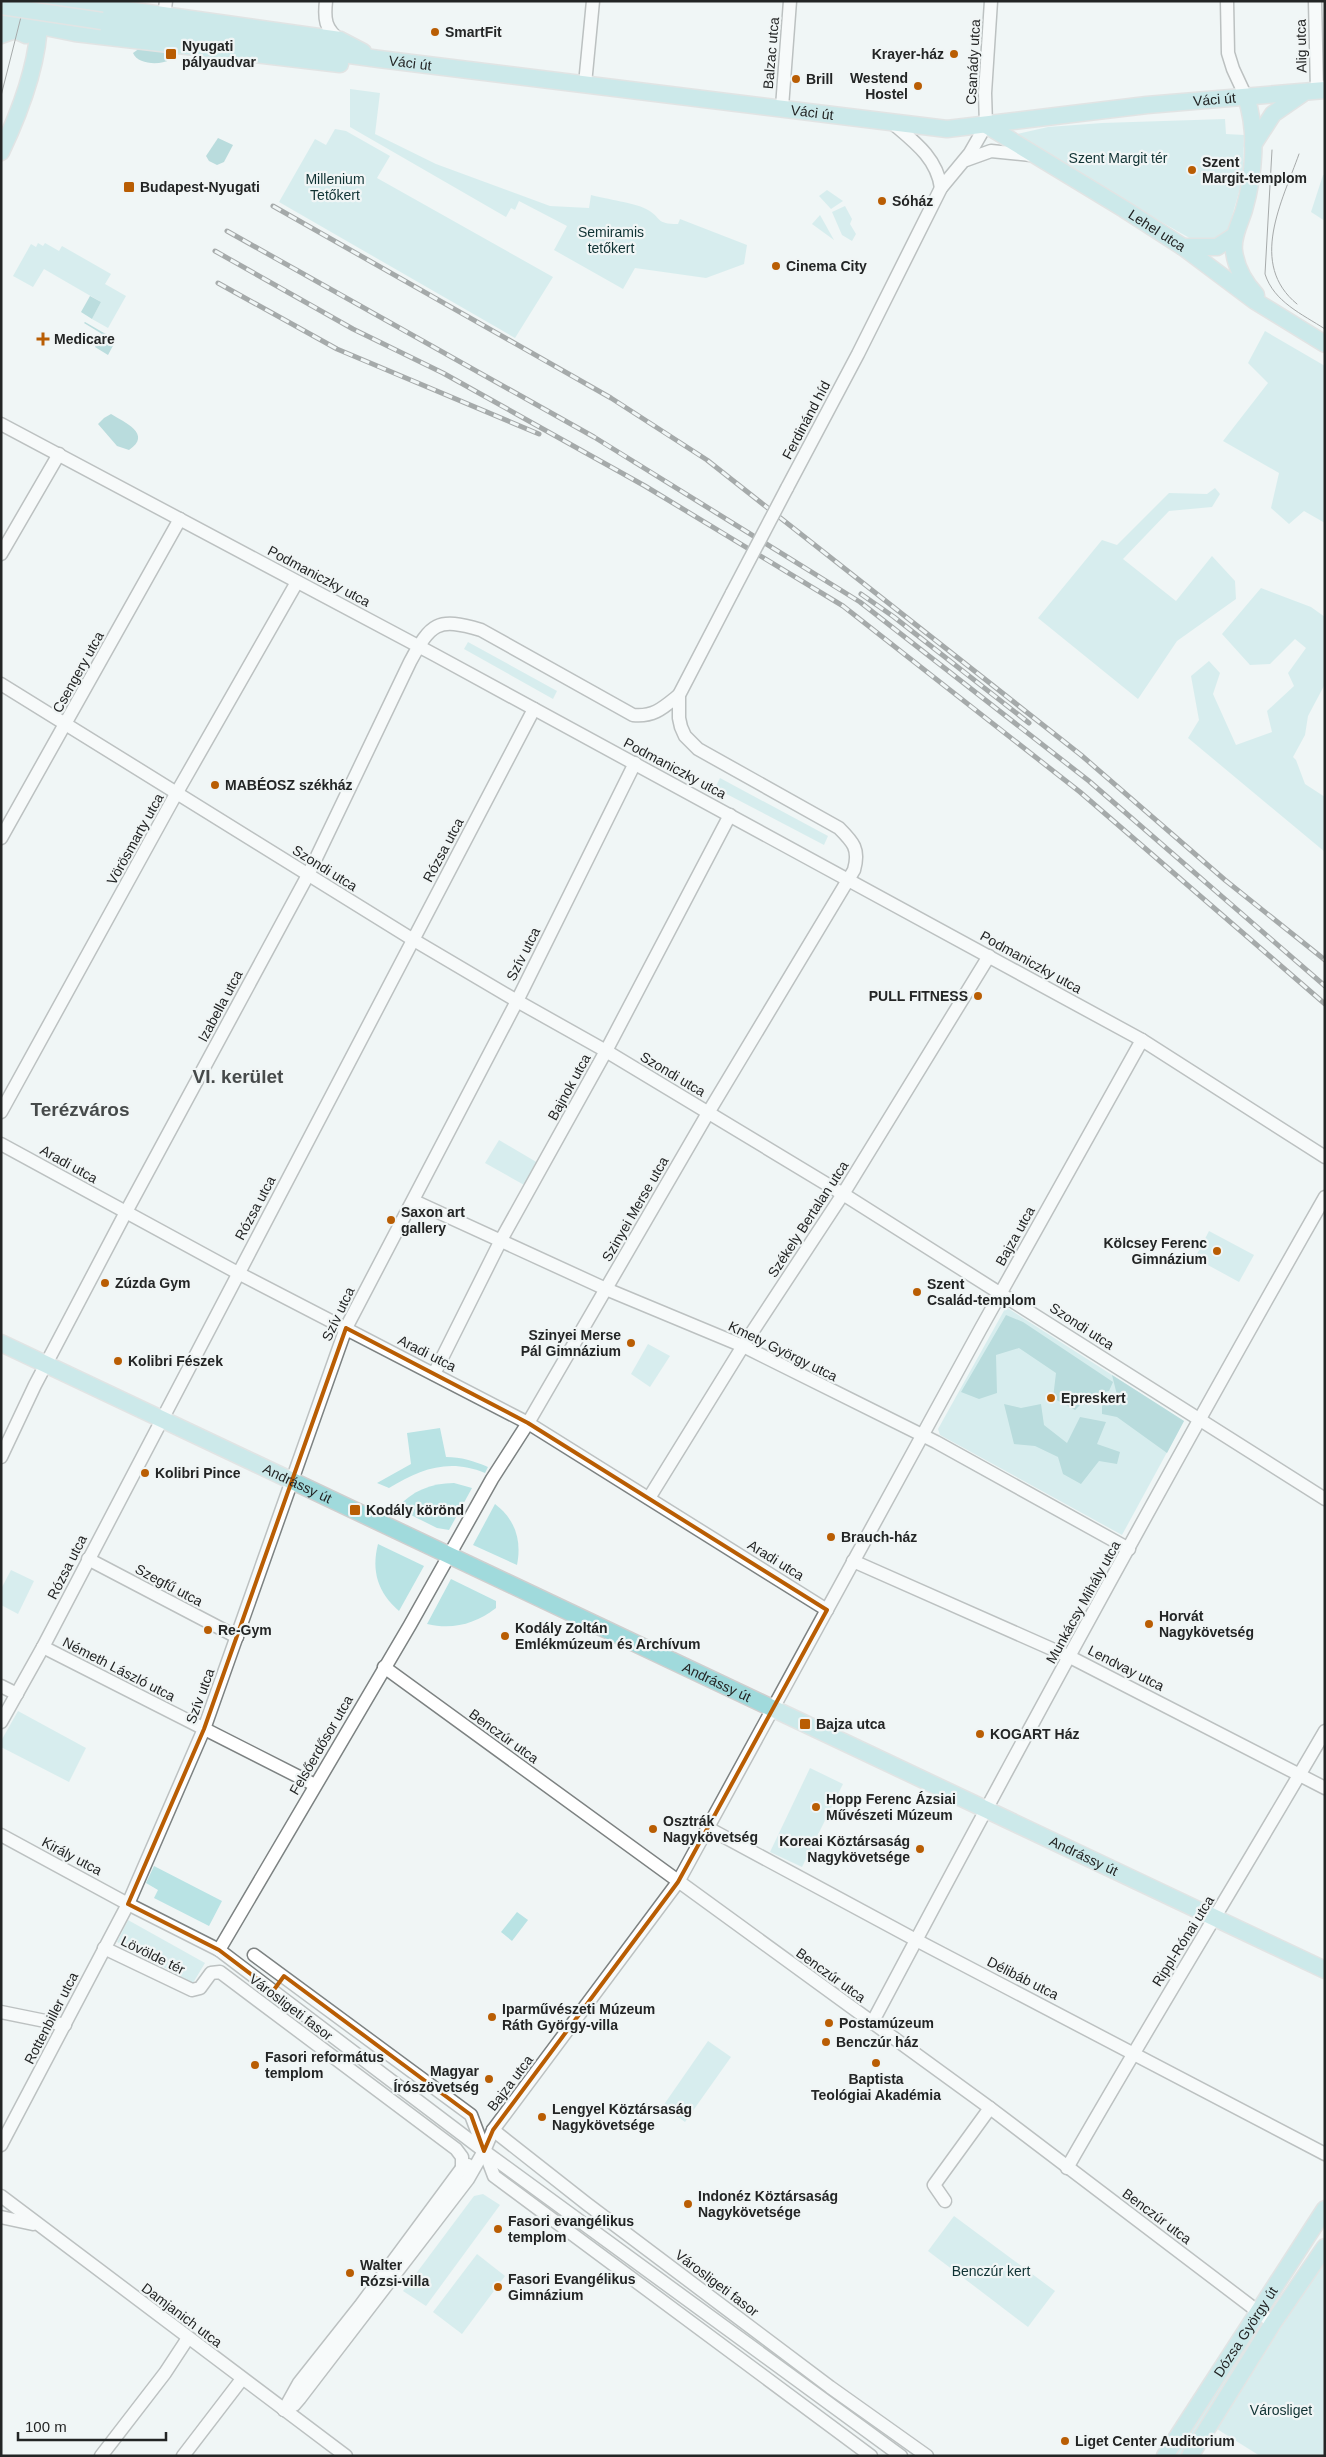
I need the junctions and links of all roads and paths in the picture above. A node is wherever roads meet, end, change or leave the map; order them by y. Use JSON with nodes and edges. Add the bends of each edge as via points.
{"nodes":[{"id":1,"x":8,"y":1,"type":"edge"},
{"id":2,"x":326,"y":1,"type":"edge"},
{"id":3,"x":593,"y":1,"type":"edge"},
{"id":4,"x":790,"y":1,"type":"edge"},
{"id":5,"x":991,"y":1,"type":"edge"},
{"id":6,"x":1227,"y":1,"type":"edge"},
{"id":7,"x":1315,"y":1,"type":"edge"},
{"id":8,"x":84,"y":3,"type":"edge"},
{"id":9,"x":37,"y":8,"type":"edge"},
{"id":10,"x":165,"y":8,"type":"edge"},
{"id":11,"x":3,"y":19,"type":"edge"},
{"id":12,"x":74,"y":32,"type":"junction"},
{"id":13,"x":1,"y":35,"type":"edge"},
{"id":14,"x":340,"y":40,"type":"junction"},
{"id":15,"x":36,"y":51,"type":"junction"},
{"id":16,"x":379,"y":59,"type":"junction"},
{"id":17,"x":584,"y":84,"type":"junction"},
{"id":18,"x":1316,"y":90,"type":"edge"},
{"id":19,"x":1246,"y":96,"type":"junction"},
{"id":20,"x":782,"y":107,"type":"junction"},
{"id":21,"x":890,"y":121,"type":"junction"},
{"id":22,"x":986,"y":125,"type":"junction"},
{"id":23,"x":1253,"y":145,"type":"junction"},
{"id":24,"x":1,"y":152,"type":"edge"},
{"id":25,"x":1034,"y":155,"type":"junction"},
{"id":26,"x":962,"y":161,"type":"junction"},
{"id":27,"x":941,"y":188,"type":"junction"},
{"id":28,"x":1234,"y":236,"type":"junction"},
{"id":29,"x":1183,"y":248,"type":"junction"},
{"id":30,"x":1272,"y":312,"type":"junction"},
{"id":31,"x":1325,"y":344,"type":"edge"},
{"id":32,"x":1,"y":424,"type":"edge"},
{"id":33,"x":59,"y":454,"type":"junction"},
{"id":34,"x":180,"y":519,"type":"junction"},
{"id":35,"x":5,"y":536,"type":"edge"},
{"id":36,"x":1,"y":554,"type":"edge"},
{"id":37,"x":297,"y":582,"type":"junction"},
{"id":38,"x":419,"y":646,"type":"junction"},
{"id":39,"x":1,"y":684,"type":"edge"},
{"id":40,"x":680,"y":693,"type":"junction"},
{"id":41,"x":534,"y":709,"type":"junction"},
{"id":42,"x":65,"y":725,"type":"junction"},
{"id":43,"x":635,"y":763,"type":"junction"},
{"id":44,"x":176,"y":794,"type":"junction"},
{"id":45,"x":730,"y":815,"type":"junction"},
{"id":46,"x":1,"y":838,"type":"edge"},
{"id":47,"x":308,"y":875,"type":"junction"},
{"id":48,"x":848,"y":878,"type":"junction"},
{"id":49,"x":412,"y":939,"type":"junction"},
{"id":50,"x":989,"y":956,"type":"junction"},
{"id":51,"x":516,"y":1002,"type":"junction"},
{"id":52,"x":1142,"y":1040,"type":"junction"},
{"id":53,"x":606,"y":1051,"type":"junction"},
{"id":54,"x":1,"y":1112,"type":"edge"},
{"id":55,"x":708,"y":1113,"type":"junction"},
{"id":56,"x":1,"y":1144,"type":"edge"},
{"id":57,"x":1325,"y":1157,"type":"edge"},
{"id":58,"x":843,"y":1194,"type":"junction"},
{"id":59,"x":1325,"y":1197,"type":"edge"},
{"id":60,"x":414,"y":1201,"type":"junction"},
{"id":61,"x":126,"y":1212,"type":"junction"},
{"id":62,"x":501,"y":1240,"type":"junction"},
{"id":63,"x":238,"y":1273,"type":"junction"},
{"id":64,"x":606,"y":1289,"type":"junction"},
{"id":65,"x":1001,"y":1292,"type":"junction"},
{"id":66,"x":346,"y":1328,"type":"junction"},
{"id":67,"x":1,"y":1343,"type":"edge"},
{"id":68,"x":743,"y":1346,"type":"junction"},
{"id":69,"x":47,"y":1364,"type":"junction"},
{"id":70,"x":434,"y":1374,"type":"junction"},
{"id":71,"x":163,"y":1418,"type":"junction"},
{"id":72,"x":1199,"y":1418,"type":"junction"},
{"id":73,"x":528,"y":1423,"type":"junction"},
{"id":74,"x":922,"y":1436,"type":"junction"},
{"id":75,"x":1,"y":1457,"type":"edge"},
{"id":76,"x":292,"y":1480,"type":"junction"},
{"id":77,"x":649,"y":1498,"type":"junction"},
{"id":78,"x":1325,"y":1499,"type":"edge"},
{"id":79,"x":1129,"y":1549,"type":"junction"},
{"id":80,"x":449,"y":1555,"type":"junction"},
{"id":81,"x":88,"y":1558,"type":"junction"},
{"id":82,"x":853,"y":1561,"type":"junction"},
{"id":83,"x":827,"y":1610,"type":"junction"},
{"id":84,"x":237,"y":1638,"type":"junction"},
{"id":85,"x":43,"y":1647,"type":"junction"},
{"id":86,"x":1070,"y":1657,"type":"junction"},
{"id":87,"x":384,"y":1667,"type":"junction"},
{"id":88,"x":1,"y":1686,"type":"edge"},
{"id":89,"x":17,"y":1694,"type":"junction"},
{"id":90,"x":772,"y":1709,"type":"junction"},
{"id":91,"x":1,"y":1722,"type":"edge"},
{"id":92,"x":204,"y":1729,"type":"junction"},
{"id":93,"x":1325,"y":1731,"type":"edge"},
{"id":94,"x":1300,"y":1774,"type":"junction"},
{"id":95,"x":315,"y":1785,"type":"junction"},
{"id":96,"x":1325,"y":1788,"type":"edge"},
{"id":97,"x":985,"y":1809,"type":"junction"},
{"id":98,"x":708,"y":1828,"type":"junction"},
{"id":99,"x":1,"y":1835,"type":"edge"},
{"id":100,"x":678,"y":1882,"type":"junction"},
{"id":101,"x":128,"y":1904,"type":"junction"},
{"id":102,"x":1214,"y":1918,"type":"junction"},
{"id":103,"x":916,"y":1940,"type":"junction"},
{"id":104,"x":104,"y":1948,"type":"junction"},
{"id":105,"x":219,"y":1950,"type":"junction"},
{"id":106,"x":254,"y":1955,"type":"dead end"},
{"id":107,"x":1325,"y":1970,"type":"edge"},
{"id":108,"x":211,"y":1973,"type":"joint"},
{"id":109,"x":284,"y":1976,"type":"junction"},
{"id":110,"x":273,"y":1991,"type":"junction"},
{"id":111,"x":1,"y":2012,"type":"edge"},
{"id":112,"x":872,"y":2023,"type":"junction"},
{"id":113,"x":65,"y":2024,"type":"junction"},
{"id":114,"x":1133,"y":2052,"type":"junction"},
{"id":115,"x":990,"y":2108,"type":"junction"},
{"id":116,"x":493,"y":2130,"type":"junction"},
{"id":117,"x":1,"y":2145,"type":"edge"},
{"id":118,"x":1325,"y":2154,"type":"edge"},
{"id":119,"x":481,"y":2156,"type":"junction"},
{"id":120,"x":462,"y":2168,"type":"junction"},
{"id":121,"x":1067,"y":2168,"type":"junction"},
{"id":122,"x":1,"y":2196,"type":"edge"},
{"id":123,"x":945,"y":2201,"type":"dead end"},
{"id":124,"x":1325,"y":2209,"type":"edge"},
{"id":125,"x":1,"y":2217,"type":"edge"},
{"id":126,"x":38,"y":2225,"type":"junction"},
{"id":127,"x":1325,"y":2247,"type":"edge"},
{"id":128,"x":1258,"y":2311,"type":"junction"},
{"id":129,"x":1274,"y":2323,"type":"junction"},
{"id":130,"x":188,"y":2338,"type":"junction"},
{"id":131,"x":242,"y":2379,"type":"junction"},
{"id":132,"x":284,"y":2410,"type":"junction"},
{"id":133,"x":101,"y":2456,"type":"edge"},
{"id":134,"x":183,"y":2456,"type":"edge"},
{"id":135,"x":346,"y":2456,"type":"edge"},
{"id":136,"x":871,"y":2456,"type":"edge"},
{"id":137,"x":901,"y":2456,"type":"edge"},
{"id":138,"x":927,"y":2456,"type":"edge"},
{"id":139,"x":1165,"y":2456,"type":"edge"},
{"id":140,"x":1190,"y":2456,"type":"edge"}],
"edges":[{"from":1,"to":11,"type":"main road"},
{"from":2,"to":14,"type":"street","via":[[324,19],[328,29]]},
{"from":3,"to":17,"type":"street"},
{"from":4,"to":20,"type":"street","name":"Balzac utca"},
{"from":5,"to":22,"type":"street","name":"Csanády utca"},
{"from":6,"to":19,"type":"street","via":[[1228,53]]},
{"from":7,"to":18,"type":"street","name":"Alig utca"},
{"from":8,"to":9,"type":"main road","name":"Váci út"},
{"from":8,"to":10,"type":"main road","name":"Váci út"},
{"from":8,"to":12,"type":"main road","via":[[68,12]]},
{"from":9,"to":11,"type":"main road"},
{"from":9,"to":11,"type":"main road"},
{"from":9,"to":12,"type":"main road"},
{"from":9,"to":15,"type":"main road"},
{"from":10,"to":14,"type":"main road","name":"Váci út"},
{"from":11,"to":16,"type":"main road","name":"Váci út","bridge":true,"via":[[231,38]]},
{"from":12,"to":15,"type":"main road","via":[[54,37]]},
{"from":12,"to":16,"type":"main road","name":"Váci út","via":[[339,64]]},
{"from":13,"to":15,"type":"main road","via":[[10,30],[24,33]]},
{"from":14,"to":16,"type":"main road","name":"Váci út"},
{"from":15,"to":24,"type":"main road"},
{"from":16,"to":17,"type":"main road","name":"Váci út"},
{"from":17,"to":20,"type":"main road","name":"Váci út"},
{"from":18,"to":19,"type":"main road","name":"Váci út"},
{"from":18,"to":23,"type":"main road","via":[[1285,104],[1274,114]]},
{"from":19,"to":22,"type":"main road","name":"Váci út"},
{"from":19,"to":23,"type":"main road","name":"Váci út"},
{"from":20,"to":21,"type":"main road","name":"Váci út"},
{"from":21,"to":22,"type":"main road","name":"Váci út","via":[[946,129]]},
{"from":21,"to":27,"type":"street","via":[[930,158]]},
{"from":22,"to":25,"type":"main road","name":"Lehel utca"},
{"from":22,"to":26,"type":"street","name":"Ferdinánd híd"},
{"from":23,"to":28,"type":"main road","name":"Váci út","via":[[1248,193]]},
{"from":25,"to":26,"type":"street","via":[[991,151]]},
{"from":25,"to":29,"type":"main road","name":"Lehel utca"},
{"from":26,"to":27,"type":"street","name":"Ferdinánd híd"},
{"from":27,"to":40,"type":"street","name":"Ferdinánd híd","bridge":true},
{"from":28,"to":29,"type":"main road","via":[[1217,246]]},
{"from":28,"to":30,"type":"main road","via":[[1233,249],[1241,273]]},
{"from":29,"to":30,"type":"main road","name":"Lehel utca"},
{"from":30,"to":31,"type":"main road","name":"Lehel utca"},
{"from":32,"to":33,"type":"street","name":"Podmaniczky utca"},
{"from":33,"to":34,"type":"street","name":"Podmaniczky utca"},
{"from":33,"to":35,"type":"street"},
{"from":34,"to":37,"type":"street","name":"Podmaniczky utca"},
{"from":34,"to":42,"type":"street","name":"Csengery utca"},
{"from":35,"to":36,"type":"street"},
{"from":37,"to":38,"type":"street","name":"Podmaniczky utca"},
{"from":37,"to":44,"type":"street","name":"Vörösmarty utca"},
{"from":38,"to":40,"type":"street","name":"Ferdinánd híd","via":[[434,626],[466,625],[481,630],[634,715],[648,716]]},
{"from":38,"to":41,"type":"street","name":"Podmaniczky utca"},
{"from":38,"to":47,"type":"street","name":"Izabella utca"},
{"from":39,"to":42,"type":"street","name":"Szondi utca"},
{"from":40,"to":48,"type":"street","name":"Ferdinánd híd","via":[[681,727],[698,750],[839,828],[851,839],[857,858]]},
{"from":41,"to":43,"type":"street","name":"Podmaniczky utca"},
{"from":41,"to":49,"type":"street","name":"Rózsa utca"},
{"from":42,"to":44,"type":"street","name":"Szondi utca"},
{"from":42,"to":46,"type":"street","name":"Csengery utca"},
{"from":43,"to":45,"type":"street","name":"Podmaniczky utca"},
{"from":43,"to":51,"type":"street","name":"Szív utca"},
{"from":44,"to":47,"type":"street","name":"Szondi utca"},
{"from":44,"to":54,"type":"street","name":"Vörösmarty utca"},
{"from":45,"to":48,"type":"street","name":"Podmaniczky utca"},
{"from":45,"to":53,"type":"street","name":"Bajnok utca"},
{"from":47,"to":49,"type":"street","name":"Szondi utca"},
{"from":47,"to":61,"type":"street","name":"Izabella utca"},
{"from":48,"to":50,"type":"street","name":"Podmaniczky utca"},
{"from":48,"to":55,"type":"street","name":"Szinyei Merse utca"},
{"from":49,"to":51,"type":"street","name":"Szondi utca"},
{"from":49,"to":63,"type":"street","name":"Rózsa utca"},
{"from":50,"to":52,"type":"street","name":"Podmaniczky utca"},
{"from":50,"to":58,"type":"street","name":"Székely Bertalan utca"},
{"from":51,"to":53,"type":"street","name":"Szondi utca"},
{"from":51,"to":60,"type":"street","name":"Szív utca"},
{"from":52,"to":57,"type":"street","name":"Podmaniczky utca"},
{"from":52,"to":65,"type":"street","name":"Bajza utca"},
{"from":53,"to":55,"type":"street","name":"Szondi utca"},
{"from":53,"to":62,"type":"street","name":"Bajnok utca"},
{"from":55,"to":58,"type":"street","name":"Szondi utca"},
{"from":55,"to":64,"type":"street","name":"Szinyei Merse utca"},
{"from":56,"to":61,"type":"street","name":"Aradi utca"},
{"from":58,"to":65,"type":"street","name":"Szondi utca"},
{"from":58,"to":68,"type":"street","name":"Székely Bertalan utca"},
{"from":59,"to":72,"type":"street","name":"Munkácsy Mihály utca"},
{"from":60,"to":62,"type":"street","name":"Kmety György utca"},
{"from":60,"to":66,"type":"street","name":"Szív utca"},
{"from":61,"to":63,"type":"street","name":"Aradi utca"},
{"from":61,"to":69,"type":"street","name":"Izabella utca"},
{"from":62,"to":64,"type":"street","name":"Kmety György utca"},
{"from":62,"to":70,"type":"street","name":"Bajnok utca"},
{"from":63,"to":66,"type":"street","name":"Aradi utca"},
{"from":63,"to":71,"type":"street","name":"Rózsa utca"},
{"from":64,"to":68,"type":"street","name":"Kmety György utca"},
{"from":64,"to":73,"type":"street","name":"Szinyei Merse utca"},
{"from":65,"to":72,"type":"street","name":"Szondi utca"},
{"from":65,"to":74,"type":"street","name":"Bajza utca"},
{"from":66,"to":70,"type":"street","name":"Aradi utca"},
{"from":66,"to":76,"type":"street","name":"Szív utca"},
{"from":67,"to":69,"type":"main road","name":"Andrássy út"},
{"from":68,"to":74,"type":"street","name":"Kmety György utca"},
{"from":68,"to":77,"type":"street","name":"Székely Bertalan utca"},
{"from":69,"to":71,"type":"main road","name":"Andrássy út"},
{"from":69,"to":75,"type":"street","name":"Izabella utca"},
{"from":70,"to":73,"type":"street","name":"Aradi utca"},
{"from":71,"to":76,"type":"main road","name":"Andrássy út"},
{"from":71,"to":81,"type":"street","name":"Rózsa utca"},
{"from":72,"to":78,"type":"street","name":"Szondi utca"},
{"from":72,"to":79,"type":"street","name":"Munkácsy Mihály utca"},
{"from":73,"to":77,"type":"street","name":"Aradi utca"},
{"from":73,"to":80,"type":"street","name":"Szinyei Merse utca"},
{"from":74,"to":79,"type":"street","name":"Kmety György utca"},
{"from":74,"to":82,"type":"street","name":"Bajza utca"},
{"from":76,"to":80,"type":"main road","name":"Andrássy út"},
{"from":76,"to":84,"type":"street","name":"Szív utca"},
{"from":77,"to":83,"type":"street","name":"Aradi utca"},
{"from":79,"to":86,"type":"street","name":"Munkácsy Mihály utca"},
{"from":80,"to":87,"type":"street","name":"Felsőerdősor utca"},
{"from":80,"to":90,"type":"main road","name":"Andrássy út"},
{"from":81,"to":84,"type":"street","name":"Szegfű utca"},
{"from":81,"to":85,"type":"street","name":"Rózsa utca"},
{"from":82,"to":83,"type":"street","name":"Bajza utca"},
{"from":82,"to":86,"type":"street","name":"Lendvay utca"},
{"from":83,"to":90,"type":"street","name":"Bajza utca"},
{"from":84,"to":92,"type":"street","name":"Szív utca"},
{"from":85,"to":89,"type":"street","name":"Rózsa utca"},
{"from":85,"to":92,"type":"street","name":"Németh László utca"},
{"from":86,"to":94,"type":"street","name":"Lendvay utca"},
{"from":86,"to":97,"type":"street","name":"Munkácsy Mihály utca"},
{"from":87,"to":95,"type":"street","name":"Felsőerdősor utca"},
{"from":87,"to":100,"type":"street","name":"Benczúr utca"},
{"from":88,"to":89,"type":"street"},
{"from":89,"to":91,"type":"street","name":"Rózsa utca"},
{"from":90,"to":97,"type":"main road","name":"Andrássy út"},
{"from":90,"to":98,"type":"street","name":"Bajza utca"},
{"from":92,"to":95,"type":"street","name":"Németh László utca"},
{"from":92,"to":101,"type":"street","name":"Szív utca"},
{"from":93,"to":94,"type":"street","name":"Rippl-Rónai utca"},
{"from":94,"to":96,"type":"street","name":"Lendvay utca"},
{"from":94,"to":102,"type":"street","name":"Rippl-Rónai utca"},
{"from":95,"to":105,"type":"street","name":"Felsőerdősor utca"},
{"from":97,"to":102,"type":"main road","name":"Andrássy út"},
{"from":97,"to":103,"type":"street","name":"Munkácsy Mihály utca"},
{"from":98,"to":100,"type":"street","name":"Bajza utca"},
{"from":98,"to":103,"type":"street","name":"Délibáb utca"},
{"from":99,"to":101,"type":"street","name":"Király utca"},
{"from":100,"to":112,"type":"street","name":"Benczúr utca"},
{"from":100,"to":116,"type":"street","name":"Bajza utca"},
{"from":101,"to":104,"type":"street","name":"Rottenbiller utca"},
{"from":101,"to":105,"type":"street"},
{"from":102,"to":107,"type":"main road","name":"Andrássy út"},
{"from":102,"to":114,"type":"street","name":"Rippl-Rónai utca"},
{"from":103,"to":112,"type":"street","name":"Munkácsy Mihály utca"},
{"from":103,"to":114,"type":"street","name":"Délibáb utca"},
{"from":104,"to":108,"type":"street","name":"Lövölde tér","via":[[192,1990],[200,1988]]},
{"from":104,"to":113,"type":"street","name":"Rottenbiller utca"},
{"from":105,"to":110,"type":"street","name":"Városligeti fasor"},
{"from":106,"to":109,"type":"street","name":"Városligeti fasor"},
{"from":108,"to":120,"type":"street","name":"Városligeti fasor","via":[[220,1972],[456,2149],[462,2157]]},
{"from":109,"to":110,"type":"street","name":"Városligeti fasor"},
{"from":109,"to":119,"type":"street","name":"Városligeti fasor","via":[[471,2115]]},
{"from":110,"to":119,"type":"street","name":"Városligeti fasor"},
{"from":111,"to":113,"type":"street"},
{"from":112,"to":115,"type":"street","name":"Benczúr utca"},
{"from":113,"to":117,"type":"street","name":"Rottenbiller utca"},
{"from":114,"to":118,"type":"street","name":"Délibáb utca"},
{"from":114,"to":121,"type":"street","name":"Rippl-Rónai utca"},
{"from":115,"to":121,"type":"street","name":"Benczúr utca"},
{"from":115,"to":123,"type":"street","via":[[934,2185]]},
{"from":116,"to":119,"type":"street","name":"Bajza utca"},
{"from":116,"to":138,"type":"street","name":"Városligeti fasor","via":[[782,2351]]},
{"from":119,"to":120,"type":"street"},
{"from":119,"to":132,"type":"street","name":"Bajza utca","via":[[464,2183],[300,2398]]},
{"from":119,"to":136,"type":"street","name":"Városligeti fasor","via":[[494,2176]]},
{"from":119,"to":137,"type":"street","name":"Városligeti fasor"},
{"from":120,"to":132,"type":"street","via":[[299,2383]]},
{"from":121,"to":128,"type":"street","name":"Benczúr utca"},
{"from":122,"to":126,"type":"street","name":"Damjanich utca"},
{"from":124,"to":128,"type":"main road","name":"Dózsa György út"},
{"from":125,"to":126,"type":"street"},
{"from":126,"to":130,"type":"street","name":"Damjanich utca"},
{"from":127,"to":129,"type":"main road","name":"Dózsa György út"},
{"from":128,"to":129,"type":"street","name":"Benczúr utca"},
{"from":128,"to":139,"type":"main road","name":"Dózsa György út"},
{"from":129,"to":140,"type":"main road","name":"Dózsa György út"},
{"from":130,"to":131,"type":"street","name":"Damjanich utca"},
{"from":130,"to":133,"type":"street"},
{"from":131,"to":132,"type":"street","name":"Damjanich utca"},
{"from":131,"to":134,"type":"street"},
{"from":132,"to":135,"type":"street","name":"Damjanich utca"}]}
